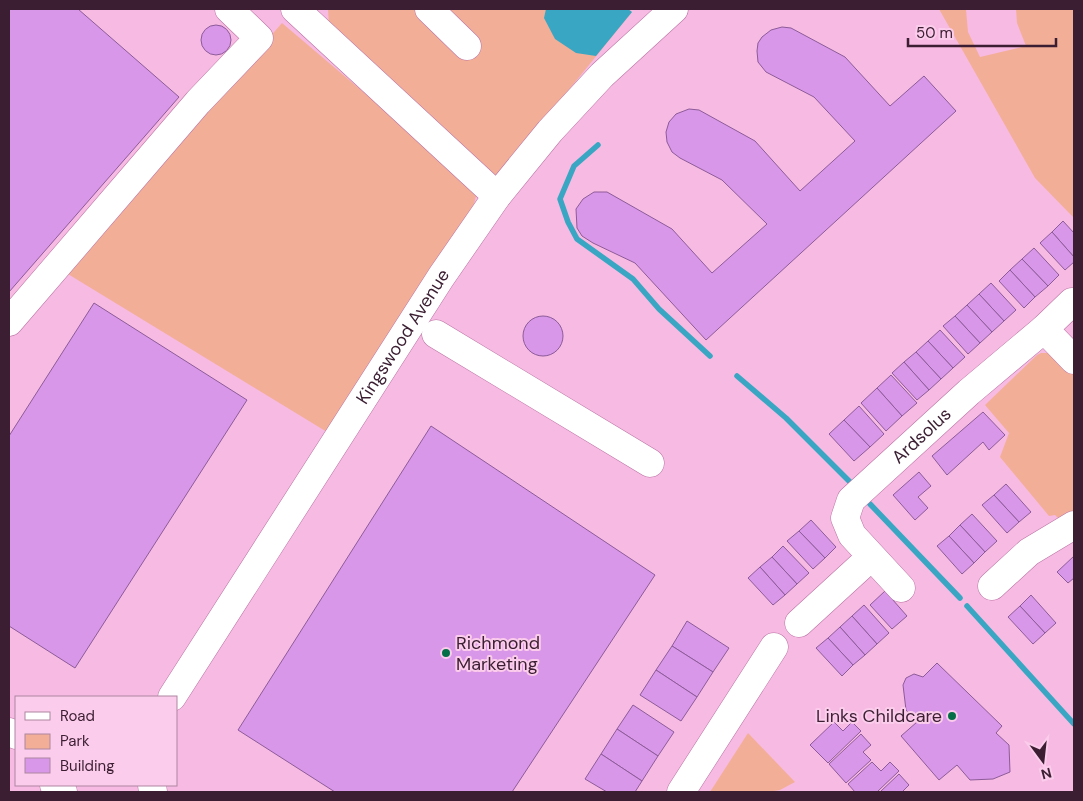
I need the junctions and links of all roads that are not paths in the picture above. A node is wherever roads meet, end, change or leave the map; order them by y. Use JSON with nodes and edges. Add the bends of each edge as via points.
{"nodes":[{"id":1,"x":228,"y":9,"type":"edge"},
{"id":2,"x":429,"y":9,"type":"edge"},
{"id":3,"x":674,"y":9,"type":"edge"},
{"id":4,"x":306,"y":12,"type":"edge"},
{"id":5,"x":468,"y":46,"type":"dead end"},
{"id":6,"x":498,"y":196,"type":"junction"},
{"id":7,"x":1072,"y":302,"type":"dead end"},
{"id":8,"x":9,"y":322,"type":"edge"},
{"id":9,"x":1044,"y":329,"type":"junction"},
{"id":10,"x":436,"y":334,"type":"dead end"},
{"id":11,"x":1074,"y":360,"type":"edge"},
{"id":12,"x":650,"y":463,"type":"dead end"},
{"id":13,"x":1074,"y":525,"type":"edge"},
{"id":14,"x":871,"y":557,"type":"junction"},
{"id":15,"x":992,"y":586,"type":"dead end"},
{"id":16,"x":901,"y":588,"type":"dead end"},
{"id":17,"x":799,"y":622,"type":"dead end"},
{"id":18,"x":774,"y":647,"type":"dead end"},
{"id":19,"x":173,"y":696,"type":"edge"},
{"id":20,"x":681,"y":792,"type":"edge"}],
"edges":[{"from":1,"to":8,"type":"street","via":[[259,38],[198,102]]},
{"from":2,"to":5,"type":"street"},
{"from":3,"to":6,"type":"street","name":"Kingswood Avenue","via":[[595,82],[550,131]]},
{"from":4,"to":6,"type":"street"},
{"from":6,"to":19,"type":"street","name":"Kingswood Avenue","via":[[436,285]]},
{"from":7,"to":9,"type":"street","name":"Ardsolus"},
{"from":9,"to":11,"type":"street"},
{"from":9,"to":14,"type":"street","name":"Ardsolus","via":[[969,392],[851,500],[845,518],[852,535]]},
{"from":10,"to":12,"type":"street"},
{"from":13,"to":15,"type":"street","via":[[1029,552]]},
{"from":14,"to":16,"type":"street","name":"Ardsolus"},
{"from":14,"to":17,"type":"street"},
{"from":18,"to":20,"type":"street"}]}
